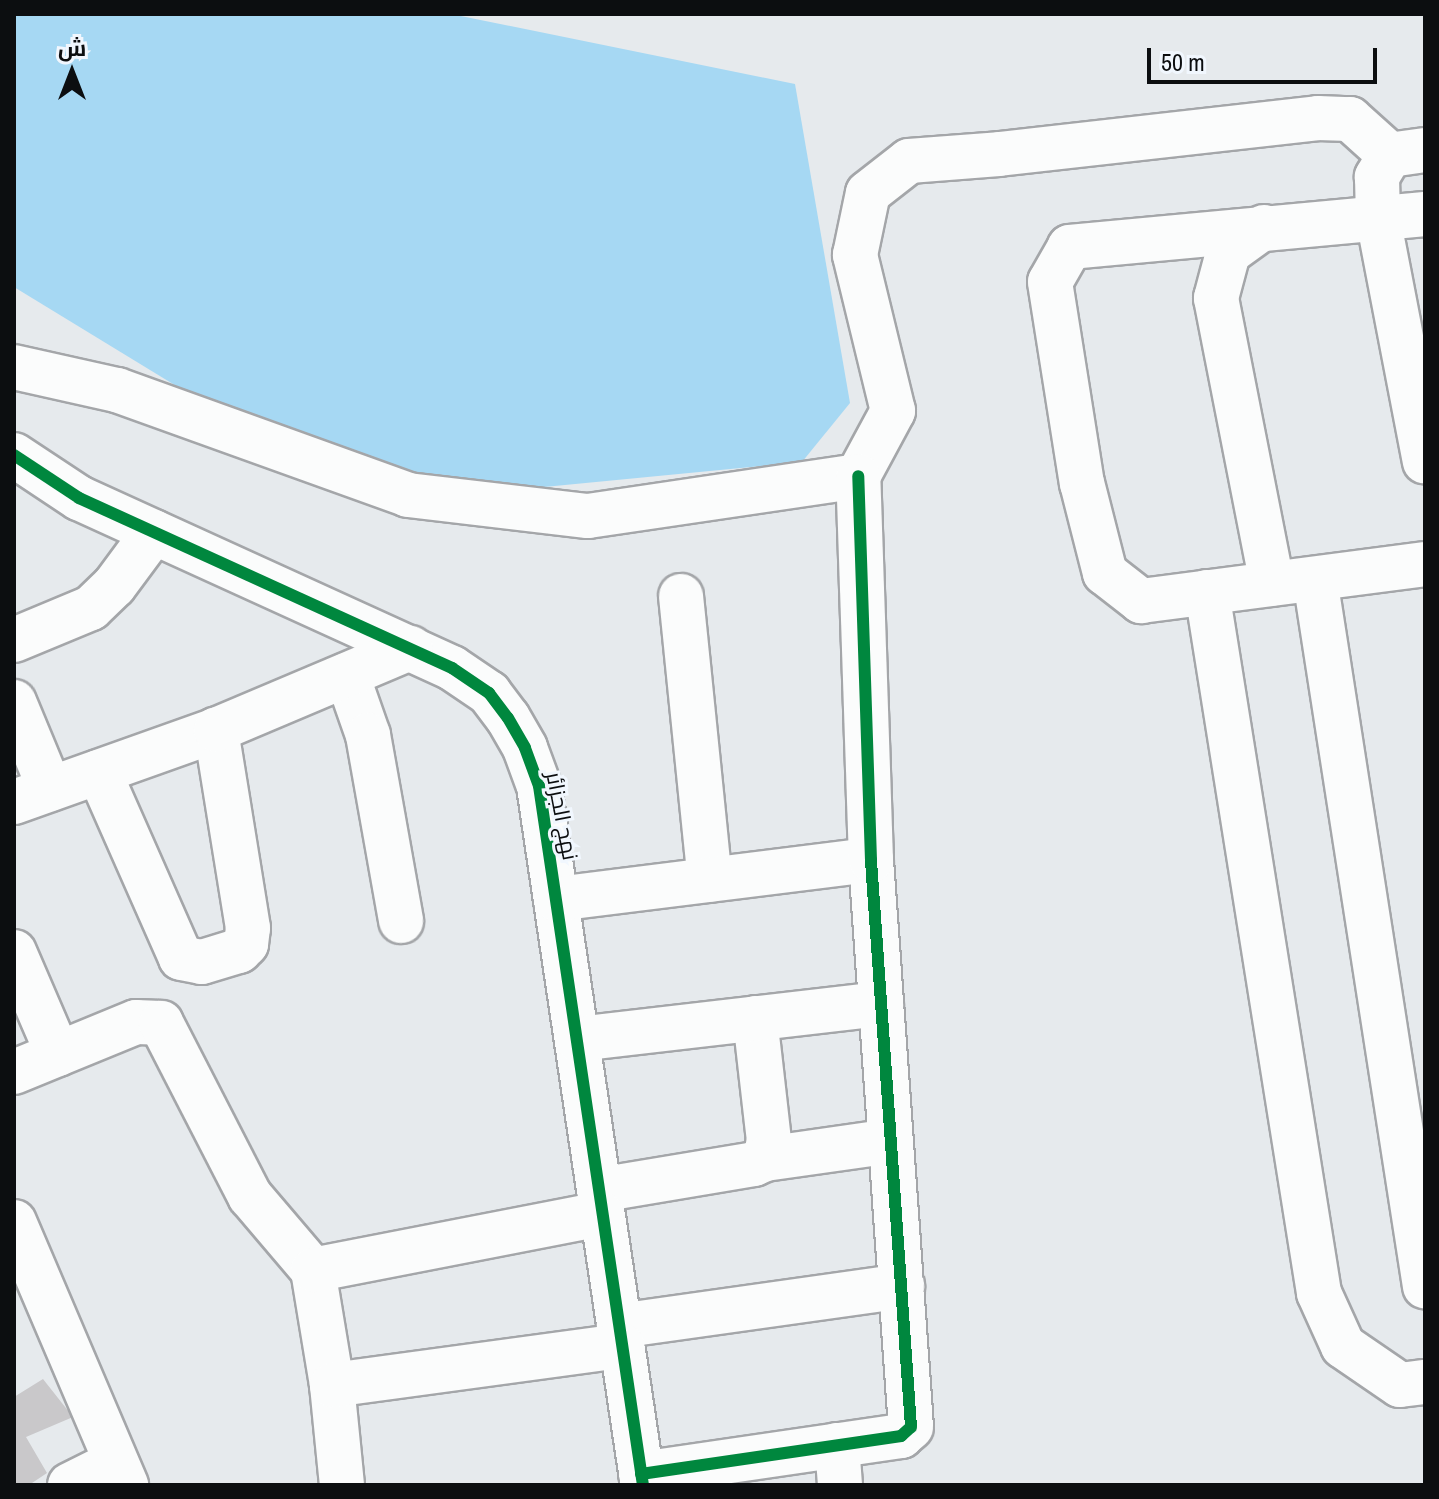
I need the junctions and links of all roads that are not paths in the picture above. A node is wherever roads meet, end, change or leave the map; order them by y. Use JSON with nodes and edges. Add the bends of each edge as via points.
{"nodes":[{"id":1,"x":1408,"y":153,"type":"edge"},
{"id":2,"x":1425,"y":214,"type":"edge"},
{"id":3,"x":1378,"y":218,"type":"junction"},
{"id":4,"x":1264,"y":227,"type":"junction"},
{"id":5,"x":14,"y":367,"type":"edge"},
{"id":6,"x":14,"y":455,"type":"edge"},
{"id":7,"x":1425,"y":462,"type":"edge"},
{"id":8,"x":858,"y":476,"type":"junction"},
{"id":9,"x":154,"y":532,"type":"junction"},
{"id":10,"x":1424,"y":571,"type":"edge"},
{"id":11,"x":1315,"y":579,"type":"junction"},
{"id":12,"x":1272,"y":584,"type":"junction"},
{"id":13,"x":1207,"y":592,"type":"junction"},
{"id":14,"x":681,"y":596,"type":"dead end"},
{"id":15,"x":14,"y":640,"type":"edge"},
{"id":16,"x":410,"y":648,"type":"junction"},
{"id":17,"x":347,"y":675,"type":"junction"},
{"id":18,"x":14,"y":702,"type":"edge"},
{"id":19,"x":216,"y":730,"type":"junction"},
{"id":20,"x":99,"y":772,"type":"junction"},
{"id":21,"x":32,"y":796,"type":"edge"},
{"id":22,"x":871,"y":860,"type":"junction"},
{"id":23,"x":710,"y":880,"type":"junction"},
{"id":24,"x":556,"y":899,"type":"junction"},
{"id":25,"x":401,"y":921,"type":"dead end"},
{"id":26,"x":14,"y":952,"type":"edge"},
{"id":27,"x":881,"y":1004,"type":"junction"},
{"id":28,"x":755,"y":1018,"type":"junction"},
{"id":29,"x":577,"y":1039,"type":"junction"},
{"id":30,"x":58,"y":1054,"type":"junction"},
{"id":31,"x":14,"y":1072,"type":"edge"},
{"id":32,"x":891,"y":1141,"type":"junction"},
{"id":33,"x":765,"y":1159,"type":"junction"},
{"id":34,"x":600,"y":1202,"type":"junction"},
{"id":35,"x":14,"y":1222,"type":"edge"},
{"id":36,"x":313,"y":1270,"type":"junction"},
{"id":37,"x":902,"y":1286,"type":"junction"},
{"id":38,"x":1425,"y":1286,"type":"edge"},
{"id":39,"x":621,"y":1336,"type":"junction"},
{"id":40,"x":1425,"y":1382,"type":"edge"},
{"id":41,"x":332,"y":1385,"type":"junction"},
{"id":42,"x":839,"y":1465,"type":"edge"},
{"id":43,"x":121,"y":1474,"type":"edge"},
{"id":44,"x":642,"y":1479,"type":"edge"},
{"id":45,"x":70,"y":1485,"type":"edge"},
{"id":46,"x":342,"y":1485,"type":"edge"}],
"edges":[{"from":1,"to":3,"type":"street","via":[[1377,177]]},
{"from":1,"to":8,"type":"street","via":[[1350,119],[1318,118],[909,161],[868,193],[855,255],[893,411]]},
{"from":2,"to":3,"type":"street"},
{"from":3,"to":4,"type":"street"},
{"from":3,"to":7,"type":"street"},
{"from":4,"to":12,"type":"street","via":[[1228,253],[1216,298]]},
{"from":4,"to":13,"type":"street","via":[[1070,247],[1050,282],[1082,483],[1105,573],[1141,601]]},
{"from":5,"to":8,"type":"street","via":[[117,390],[408,495],[588,516]]},
{"from":6,"to":9,"type":"street","name":"نهج الجزائر","via":[[79,498]]},
{"from":8,"to":22,"type":"street"},
{"from":9,"to":15,"type":"street","via":[[91,608]]},
{"from":9,"to":16,"type":"street","name":"نهج الجزائر"},
{"from":10,"to":11,"type":"street"},
{"from":11,"to":12,"type":"street"},
{"from":11,"to":38,"type":"street"},
{"from":12,"to":13,"type":"street"},
{"from":13,"to":40,"type":"street","via":[[1319,1293],[1343,1346],[1400,1385]]},
{"from":14,"to":23,"type":"street"},
{"from":16,"to":17,"type":"street"},
{"from":16,"to":24,"type":"street","name":"نهج الجزائر","via":[[489,693],[508,718],[539,786]]},
{"from":17,"to":19,"type":"street"},
{"from":17,"to":25,"type":"street","via":[[368,735]]},
{"from":18,"to":21,"type":"street"},
{"from":19,"to":20,"type":"street"},
{"from":19,"to":20,"type":"street","via":[[248,928],[239,951],[202,962],[181,958]]},
{"from":20,"to":21,"type":"street"},
{"from":22,"to":23,"type":"street"},
{"from":22,"to":27,"type":"street"},
{"from":23,"to":24,"type":"street"},
{"from":24,"to":29,"type":"street","name":"نهج الجزائر"},
{"from":26,"to":30,"type":"street"},
{"from":27,"to":28,"type":"street"},
{"from":27,"to":32,"type":"street"},
{"from":28,"to":29,"type":"street"},
{"from":28,"to":33,"type":"street","via":[[769,1140]]},
{"from":29,"to":34,"type":"street","name":"نهج الجزائر"},
{"from":30,"to":31,"type":"street"},
{"from":30,"to":36,"type":"street","via":[[136,1022],[161,1023],[250,1196]]},
{"from":32,"to":33,"type":"street"},
{"from":32,"to":37,"type":"street"},
{"from":33,"to":34,"type":"street"},
{"from":34,"to":36,"type":"street"},
{"from":34,"to":39,"type":"street","name":"نهج الجزائر"},
{"from":35,"to":43,"type":"street"},
{"from":36,"to":41,"type":"street"},
{"from":37,"to":39,"type":"street"},
{"from":37,"to":42,"type":"street","via":[[911,1427]]},
{"from":39,"to":41,"type":"street"},
{"from":39,"to":44,"type":"street","name":"نهج الجزائر"},
{"from":41,"to":46,"type":"street"},
{"from":42,"to":44,"type":"street"},
{"from":43,"to":45,"type":"street"}]}
